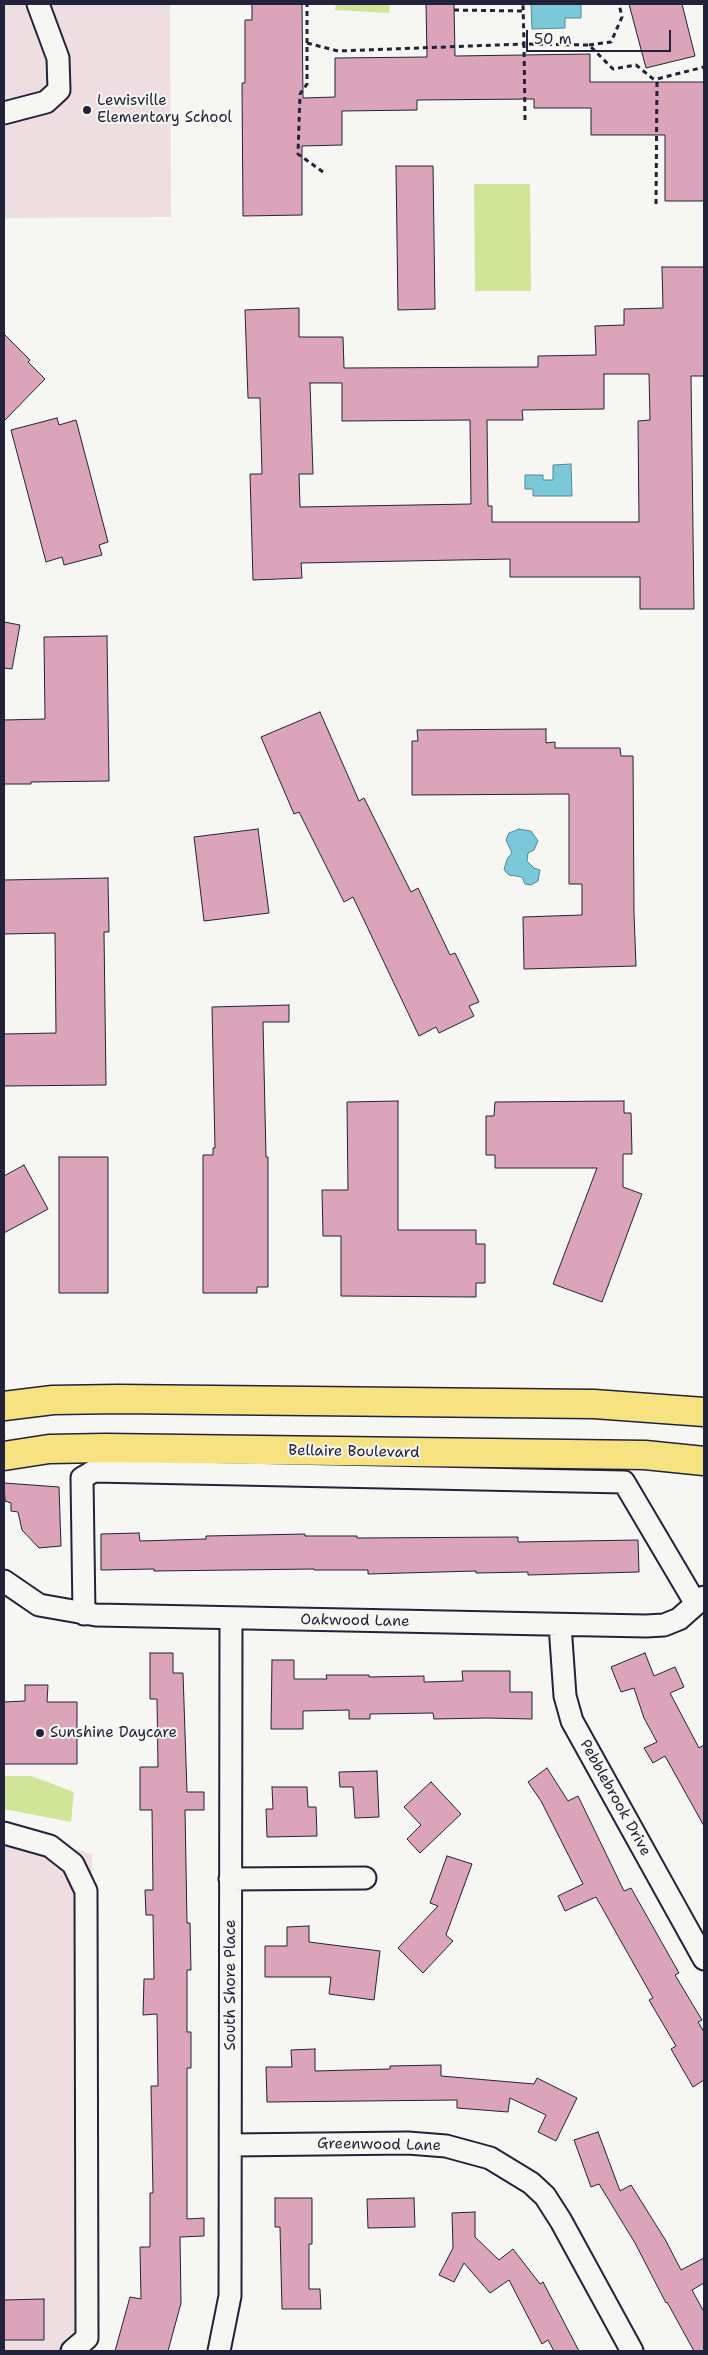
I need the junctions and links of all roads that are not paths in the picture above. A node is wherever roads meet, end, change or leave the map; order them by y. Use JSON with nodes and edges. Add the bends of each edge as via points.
{"nodes":[{"id":1,"x":38,"y":4,"type":"edge"},
{"id":2,"x":4,"y":113,"type":"edge"},
{"id":3,"x":4,"y":1406,"type":"edge"},
{"id":4,"x":704,"y":1412,"type":"edge"},
{"id":5,"x":4,"y":1456,"type":"edge"},
{"id":6,"x":704,"y":1461,"type":"edge"},
{"id":7,"x":4,"y":1581,"type":"edge"},
{"id":8,"x":700,"y":1601,"type":"edge"},
{"id":9,"x":84,"y":1614,"type":"junction"},
{"id":10,"x":232,"y":1618,"type":"junction"},
{"id":11,"x":560,"y":1625,"type":"junction"},
{"id":12,"x":4,"y":1833,"type":"edge"},
{"id":13,"x":365,"y":1878,"type":"dead end"},
{"id":14,"x":230,"y":1879,"type":"junction"},
{"id":15,"x":704,"y":1959,"type":"edge"},
{"id":16,"x":232,"y":2145,"type":"junction"},
{"id":17,"x":72,"y":2351,"type":"edge"},
{"id":18,"x":219,"y":2351,"type":"edge"},
{"id":19,"x":632,"y":2351,"type":"edge"}],
"edges":[{"from":1,"to":2,"type":"street","via":[[58,58],[59,90],[46,102]]},
{"from":3,"to":4,"type":"main road","via":[[45,1401],[128,1399],[594,1404]]},
{"from":5,"to":6,"type":"main road","name":"Bellaire Boulevard","via":[[48,1449],[105,1448],[645,1455]]},
{"from":7,"to":9,"type":"street","name":"Oakwood Lane","via":[[39,1605]]},
{"from":8,"to":9,"type":"street","via":[[624,1482],[94,1471],[82,1478]]},
{"from":8,"to":11,"type":"street","name":"Oakwood Lane","via":[[679,1619],[664,1625]]},
{"from":9,"to":10,"type":"street","name":"Oakwood Lane"},
{"from":10,"to":11,"type":"street","name":"Oakwood Lane"},
{"from":10,"to":14,"type":"street","name":"South Shore Place"},
{"from":11,"to":15,"type":"street","name":"Pebblebrook Drive","via":[[565,1696],[572,1721]]},
{"from":12,"to":17,"type":"street","via":[[50,1846],[73,1864],[86,1891],[87,2338]]},
{"from":13,"to":14,"type":"street"},
{"from":14,"to":16,"type":"street","name":"South Shore Place"},
{"from":16,"to":18,"type":"street","name":"South Shore Place","via":[[230,2296]]},
{"from":16,"to":19,"type":"street","name":"Greenwood Lane","via":[[408,2143],[446,2146],[490,2158],[531,2183],[545,2196]]}]}
